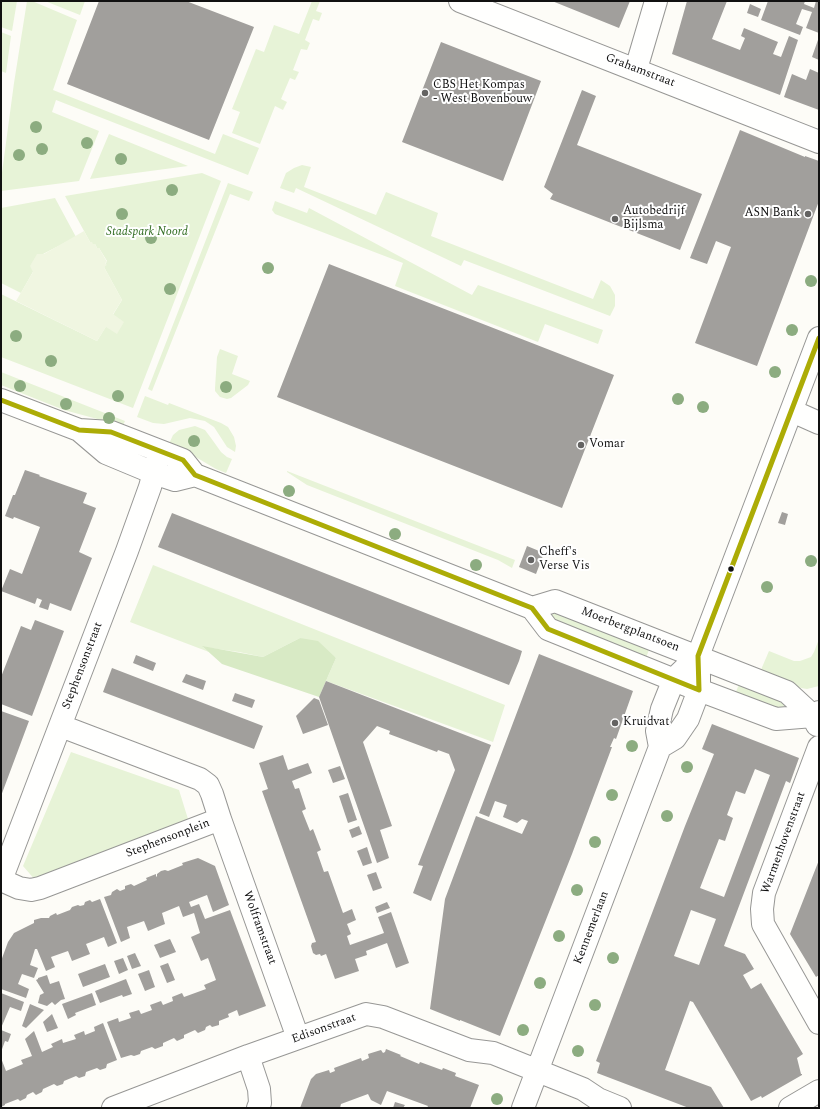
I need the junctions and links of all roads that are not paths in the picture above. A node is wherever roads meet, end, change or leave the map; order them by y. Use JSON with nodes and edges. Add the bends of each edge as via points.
{"nodes":[{"id":1,"x":460,"y":1,"type":"edge"},
{"id":2,"x":656,"y":1,"type":"edge"},
{"id":3,"x":636,"y":69,"type":"junction"},
{"id":4,"x":819,"y":142,"type":"edge"},
{"id":5,"x":819,"y":338,"type":"edge"},
{"id":6,"x":1,"y":400,"type":"edge"},
{"id":7,"x":792,"y":410,"type":"junction"},
{"id":8,"x":819,"y":423,"type":"edge"},
{"id":9,"x":79,"y":430,"type":"junction"},
{"id":10,"x":160,"y":451,"type":"junction"},
{"id":11,"x":154,"y":472,"type":"junction"},
{"id":12,"x":195,"y":475,"type":"junction"},
{"id":13,"x":532,"y":608,"type":"junction"},
{"id":14,"x":698,"y":656,"type":"junction"},
{"id":15,"x":674,"y":679,"type":"junction"},
{"id":16,"x":699,"y":690,"type":"junction"},
{"id":17,"x":817,"y":719,"type":"edge"},
{"id":18,"x":61,"y":726,"type":"junction"},
{"id":19,"x":660,"y":747,"type":"junction"},
{"id":20,"x":819,"y":747,"type":"edge"},
{"id":21,"x":220,"y":819,"type":"junction"},
{"id":22,"x":1,"y":880,"type":"edge"},
{"id":23,"x":819,"y":1023,"type":"edge"},
{"id":24,"x":298,"y":1038,"type":"junction"},
{"id":25,"x":248,"y":1056,"type":"junction"},
{"id":26,"x":538,"y":1071,"type":"junction"},
{"id":27,"x":819,"y":1091,"type":"edge"},
{"id":28,"x":112,"y":1108,"type":"edge"},
{"id":29,"x":258,"y":1108,"type":"edge"},
{"id":30,"x":524,"y":1108,"type":"edge"},
{"id":31,"x":620,"y":1108,"type":"edge"},
{"id":32,"x":790,"y":1108,"type":"edge"}],
"edges":[{"from":1,"to":3,"type":"street","name":"Grahamstraat"},
{"from":2,"to":3,"type":"street"},
{"from":3,"to":4,"type":"street","name":"Grahamstraat"},
{"from":5,"to":7,"type":"street","name":"Kennemerlaan"},
{"from":6,"to":9,"type":"street"},
{"from":7,"to":8,"type":"street"},
{"from":7,"to":14,"type":"street","name":"Kennemerlaan"},
{"from":9,"to":10,"type":"street","via":[[111,432]]},
{"from":9,"to":11,"type":"street","via":[[106,453]]},
{"from":10,"to":11,"type":"street","name":"Stephensonstraat"},
{"from":10,"to":12,"type":"street","via":[[183,460]]},
{"from":11,"to":12,"type":"street","via":[[175,480]]},
{"from":11,"to":18,"type":"street","name":"Stephensonstraat"},
{"from":12,"to":13,"type":"street"},
{"from":13,"to":14,"type":"street","name":"Moerbergplantsoen","via":[[555,601]]},
{"from":13,"to":15,"type":"street","name":"Moerbergplantsoen","via":[[548,629]]},
{"from":14,"to":15,"type":"street","name":"Kennemerlaan"},
{"from":14,"to":16,"type":"street","name":"Kennemerlaan"},
{"from":14,"to":17,"type":"street","name":"Moerbergplantsoen","via":[[787,692]]},
{"from":15,"to":16,"type":"street","name":"Moerbergplantsoen"},
{"from":15,"to":19,"type":"street","name":"Kennemerlaan","via":[[662,709],[657,731]]},
{"from":16,"to":17,"type":"street","name":"Moerbergplantsoen","via":[[776,719]]},
{"from":16,"to":19,"type":"street","name":"Kennemerlaan","via":[[688,719],[675,738]]},
{"from":18,"to":21,"type":"street","name":"Stephensonplein","via":[[200,779],[208,785]]},
{"from":18,"to":22,"type":"street","name":"Stephensonstraat"},
{"from":19,"to":26,"type":"street","name":"Kennemerlaan"},
{"from":20,"to":23,"type":"street","name":"Warmenhovenstraat","via":[[764,893],[762,908],[763,924]]},
{"from":21,"to":22,"type":"street","name":"Stephensonplein","via":[[40,888],[19,888]]},
{"from":21,"to":24,"type":"street","name":"Wolframstraat"},
{"from":24,"to":25,"type":"street","name":"Edisonstraat"},
{"from":24,"to":26,"type":"street","name":"Edisonstraat","via":[[366,1014],[383,1017],[469,1050],[493,1053]]},
{"from":25,"to":28,"type":"street","name":"Edisonstraat"},
{"from":25,"to":29,"type":"street","via":[[258,1089]]},
{"from":26,"to":30,"type":"street","name":"Kennemerlaan"},
{"from":26,"to":31,"type":"street","name":"Edisonstraat","via":[[583,1089],[598,1099]]},
{"from":27,"to":32,"type":"street"}]}
